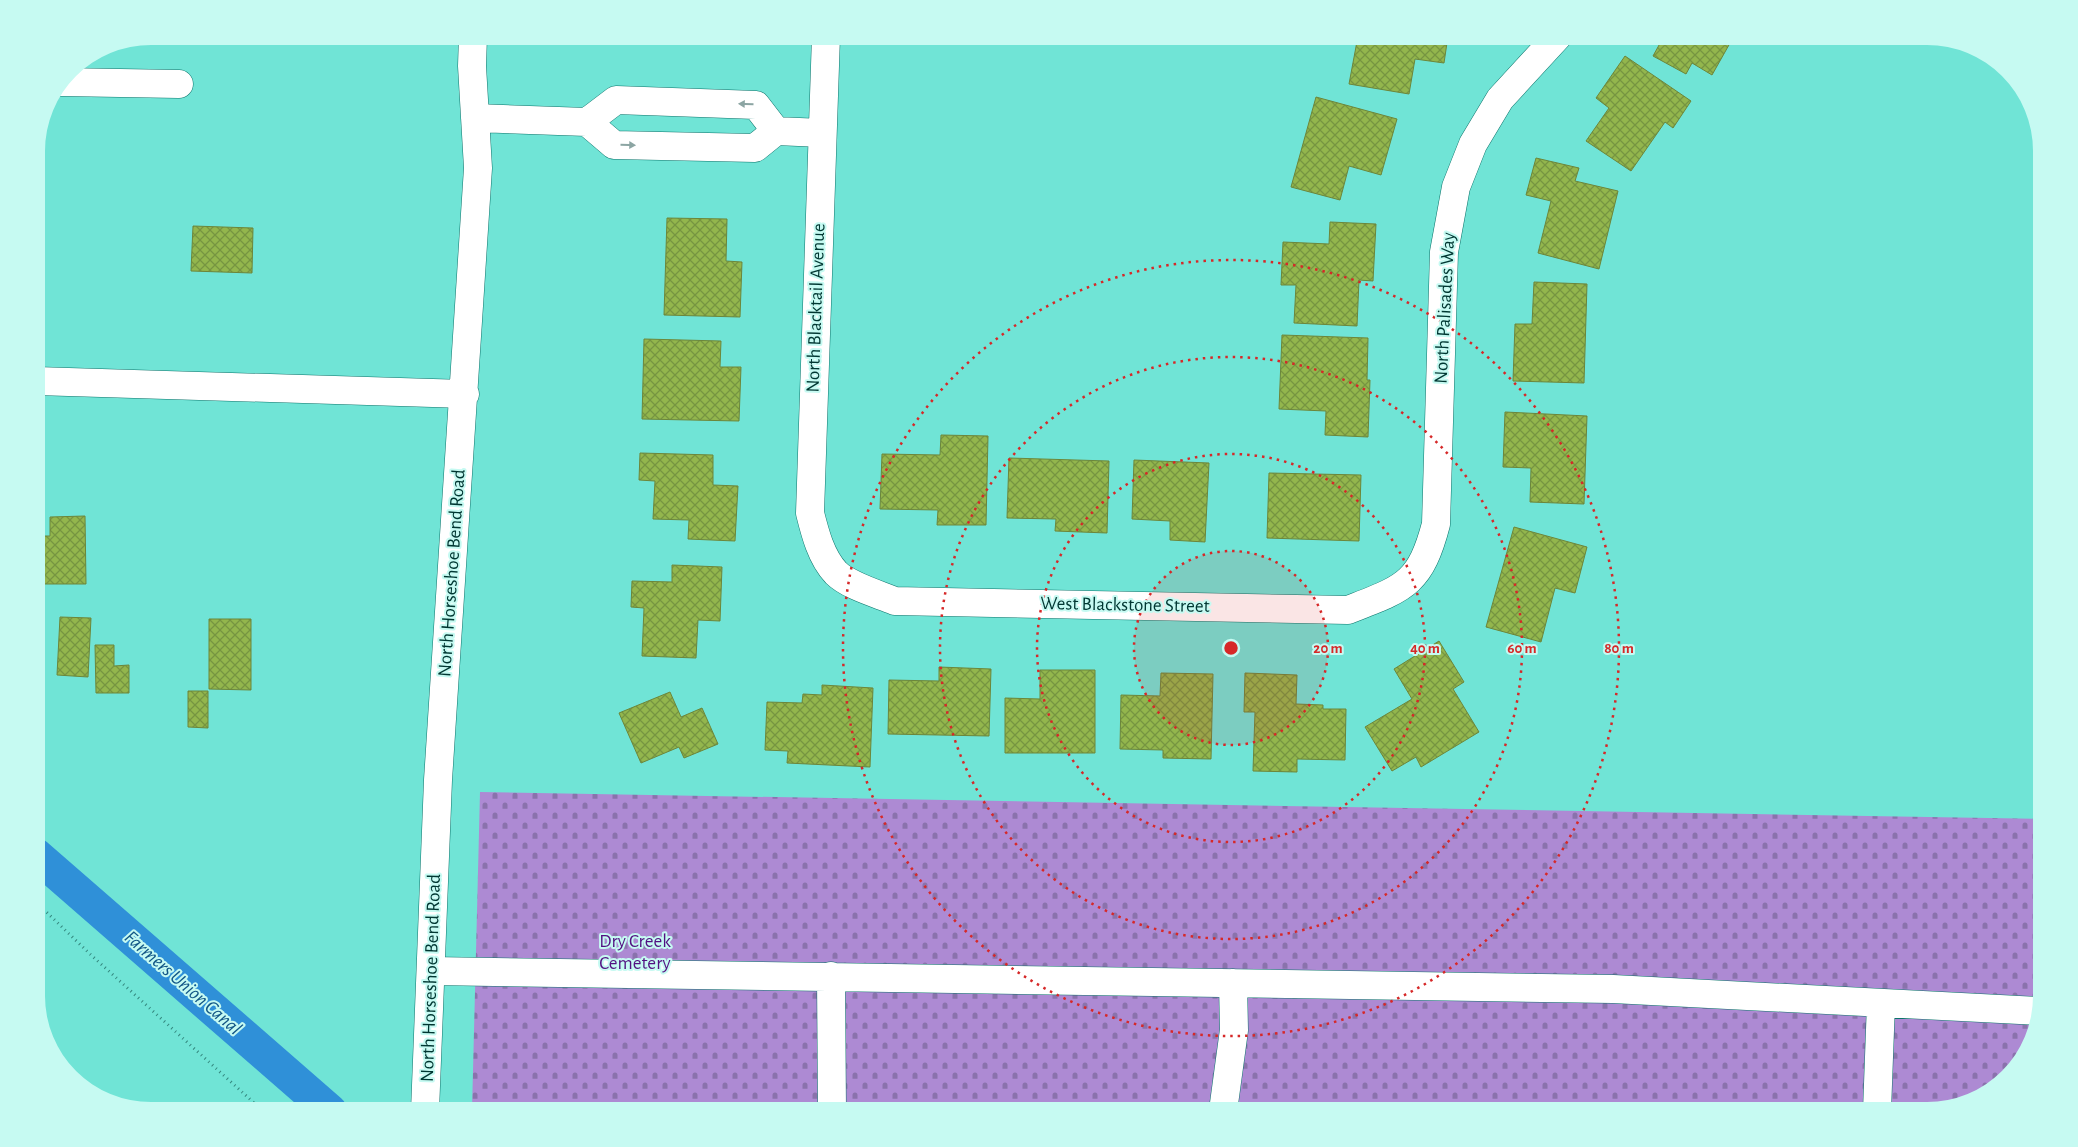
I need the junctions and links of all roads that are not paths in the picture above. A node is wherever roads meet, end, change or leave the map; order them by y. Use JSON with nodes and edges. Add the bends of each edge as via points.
{"nodes":[{"id":1,"x":473,"y":45,"type":"edge"},
{"id":2,"x":826,"y":45,"type":"edge"},
{"id":3,"x":1550,"y":45,"type":"edge"},
{"id":4,"x":70,"y":82,"type":"edge"},
{"id":5,"x":179,"y":84,"type":"dead end"},
{"id":6,"x":475,"y":118,"type":"junction"},
{"id":7,"x":587,"y":122,"type":"junction"},
{"id":8,"x":776,"y":131,"type":"junction"},
{"id":9,"x":822,"y":133,"type":"junction"},
{"id":10,"x":45,"y":381,"type":"edge"},
{"id":11,"x":464,"y":394,"type":"junction"},
{"id":12,"x":836,"y":573,"type":"joint"},
{"id":13,"x":1413,"y":579,"type":"joint"},
{"id":14,"x":431,"y":971,"type":"junction"},
{"id":15,"x":831,"y":976,"type":"junction"},
{"id":16,"x":1233,"y":983,"type":"junction"},
{"id":17,"x":1881,"y":1003,"type":"junction"},
{"id":18,"x":2032,"y":1011,"type":"edge"},
{"id":19,"x":426,"y":1102,"type":"edge"},
{"id":20,"x":832,"y":1102,"type":"edge"},
{"id":21,"x":1224,"y":1102,"type":"edge"},
{"id":22,"x":1877,"y":1102,"type":"edge"}],
"edges":[{"from":1,"to":6,"type":"street","name":"North Horseshoe Bend Road"},
{"from":2,"to":9,"type":"street","name":"North Blacktail Avenue"},
{"from":3,"to":13,"type":"street","name":"North Palisades Way","via":[[1500,99],[1473,144],[1456,187],[1444,252],[1436,524],[1429,552]]},
{"from":4,"to":5,"type":"street"},
{"from":6,"to":7,"type":"street"},
{"from":6,"to":11,"type":"street","name":"North Horseshoe Bend Road","via":[[478,168]]},
{"from":7,"to":8,"type":"street","one_way":true,"via":[[614,145],[755,148]]},
{"from":8,"to":7,"type":"street","one_way":true,"via":[[756,105],[616,100]]},
{"from":8,"to":9,"type":"street"},
{"from":9,"to":12,"type":"street","name":"North Blacktail Avenue","via":[[810,513],[818,543]]},
{"from":10,"to":11,"type":"street"},
{"from":11,"to":14,"type":"street","name":"North Horseshoe Bend Road","via":[[438,780]]},
{"from":12,"to":13,"type":"street","name":"West Blackstone Street","via":[[864,590],[895,601],[1348,610],[1384,596]]},
{"from":14,"to":15,"type":"street"},
{"from":14,"to":19,"type":"street","name":"North Horseshoe Bend Road"},
{"from":15,"to":16,"type":"street"},
{"from":15,"to":20,"type":"street"},
{"from":16,"to":17,"type":"street","via":[[1612,989]]},
{"from":16,"to":21,"type":"street","via":[[1234,1030]]},
{"from":17,"to":18,"type":"street"},
{"from":17,"to":22,"type":"street"}]}
